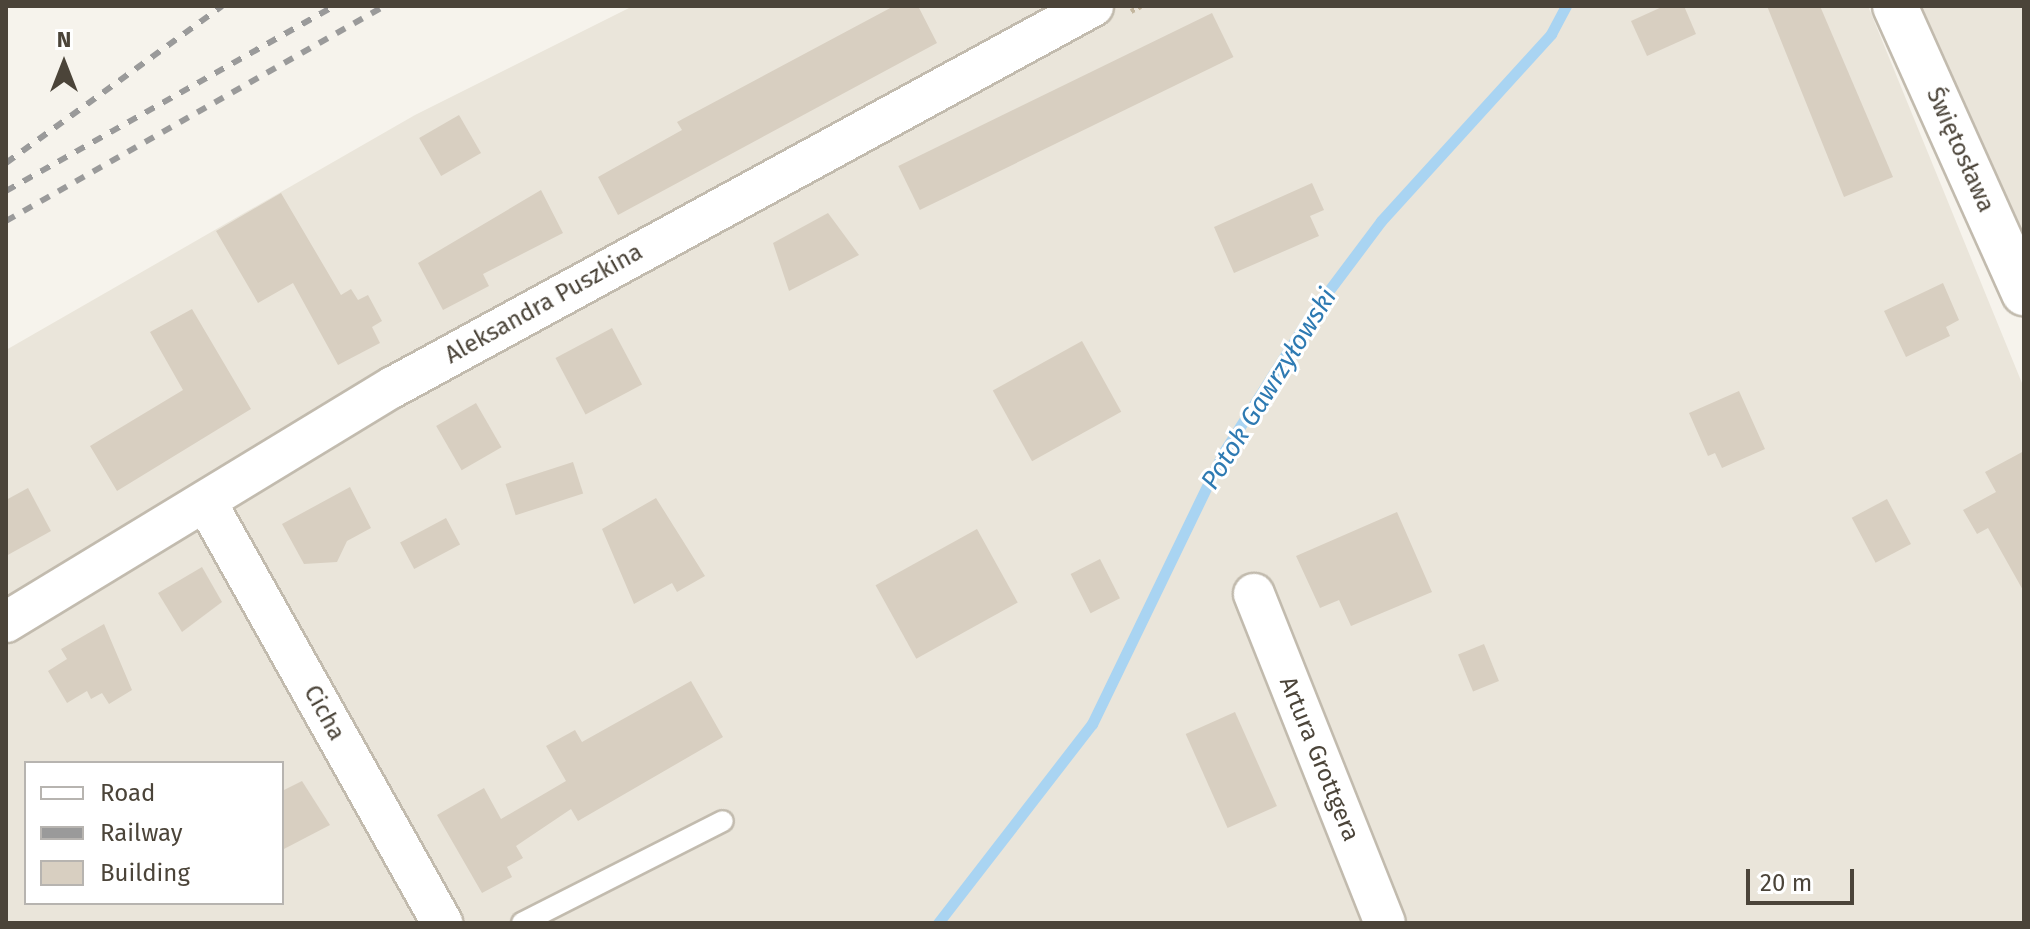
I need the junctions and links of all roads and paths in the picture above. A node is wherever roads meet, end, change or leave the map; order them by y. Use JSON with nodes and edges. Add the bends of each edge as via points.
{"nodes":[{"id":1,"x":1141,"y":6,"type":"edge"},
{"id":2,"x":1895,"y":6,"type":"edge"},
{"id":3,"x":1110,"y":10,"type":"edge"},
{"id":4,"x":2024,"y":293,"type":"edge"},
{"id":5,"x":206,"y":502,"type":"junction"},
{"id":6,"x":1254,"y":594,"type":"dead end"},
{"id":7,"x":6,"y":622,"type":"edge"},
{"id":8,"x":723,"y":821,"type":"dead end"},
{"id":9,"x":442,"y":923,"type":"edge"},
{"id":10,"x":522,"y":923,"type":"edge"},
{"id":11,"x":1385,"y":923,"type":"edge"}],
"edges":[{"from":1,"to":3,"type":"path"},
{"from":2,"to":4,"type":"street","name":"Świętosława"},
{"from":3,"to":5,"type":"street","name":"Aleksandra Puszkina","via":[[393,387]]},
{"from":5,"to":7,"type":"street","name":"Aleksandra Puszkina"},
{"from":5,"to":9,"type":"street","name":"Cicha"},
{"from":6,"to":11,"type":"street","name":"Artura Grottgera"},
{"from":8,"to":10,"type":"lane"}]}
